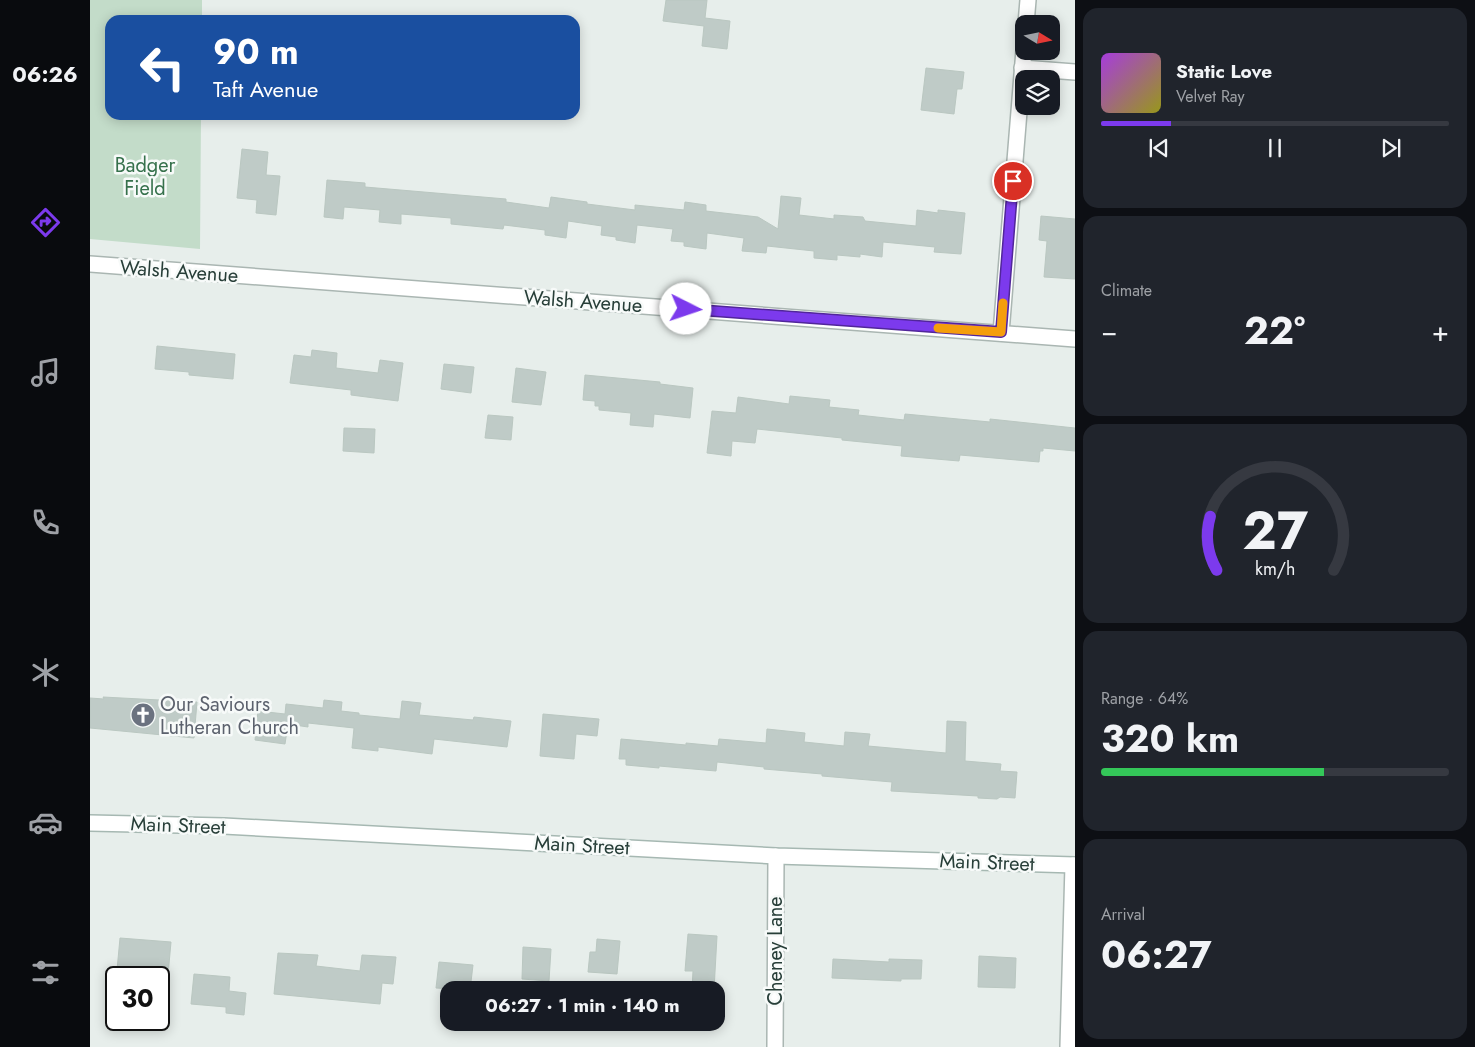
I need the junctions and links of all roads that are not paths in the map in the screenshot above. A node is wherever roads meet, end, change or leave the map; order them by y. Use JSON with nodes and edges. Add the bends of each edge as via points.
{"nodes":[{"id":1,"x":1028,"y":0,"type":"edge"},
{"id":2,"x":1027,"y":15,"type":"edge"},
{"id":3,"x":1023,"y":60,"type":"edge"},
{"id":4,"x":1022,"y":68,"type":"junction"},
{"id":5,"x":1075,"y":72,"type":"edge"},
{"id":6,"x":90,"y":264,"type":"edge"},
{"id":7,"x":1001,"y":332,"type":"junction"},
{"id":8,"x":1075,"y":339,"type":"edge"},
{"id":9,"x":90,"y":823,"type":"edge"},
{"id":10,"x":776,"y":856,"type":"junction"},
{"id":11,"x":1074,"y":865,"type":"edge"},
{"id":12,"x":775,"y":1047,"type":"edge"},
{"id":13,"x":1068,"y":1047,"type":"edge"}],
"edges":[{"from":1,"to":2,"type":"street"},
{"from":3,"to":4,"type":"street"},
{"from":4,"to":5,"type":"street"},
{"from":4,"to":7,"type":"street"},
{"from":6,"to":7,"type":"street","name":"Walsh Avenue"},
{"from":7,"to":8,"type":"street","name":"Walsh Avenue"},
{"from":9,"to":10,"type":"street","name":"Main Street","via":[[224,826]]},
{"from":10,"to":11,"type":"street","name":"Main Street"},
{"from":10,"to":12,"type":"street","name":"Cheney Lane"},
{"from":11,"to":13,"type":"street"}]}
